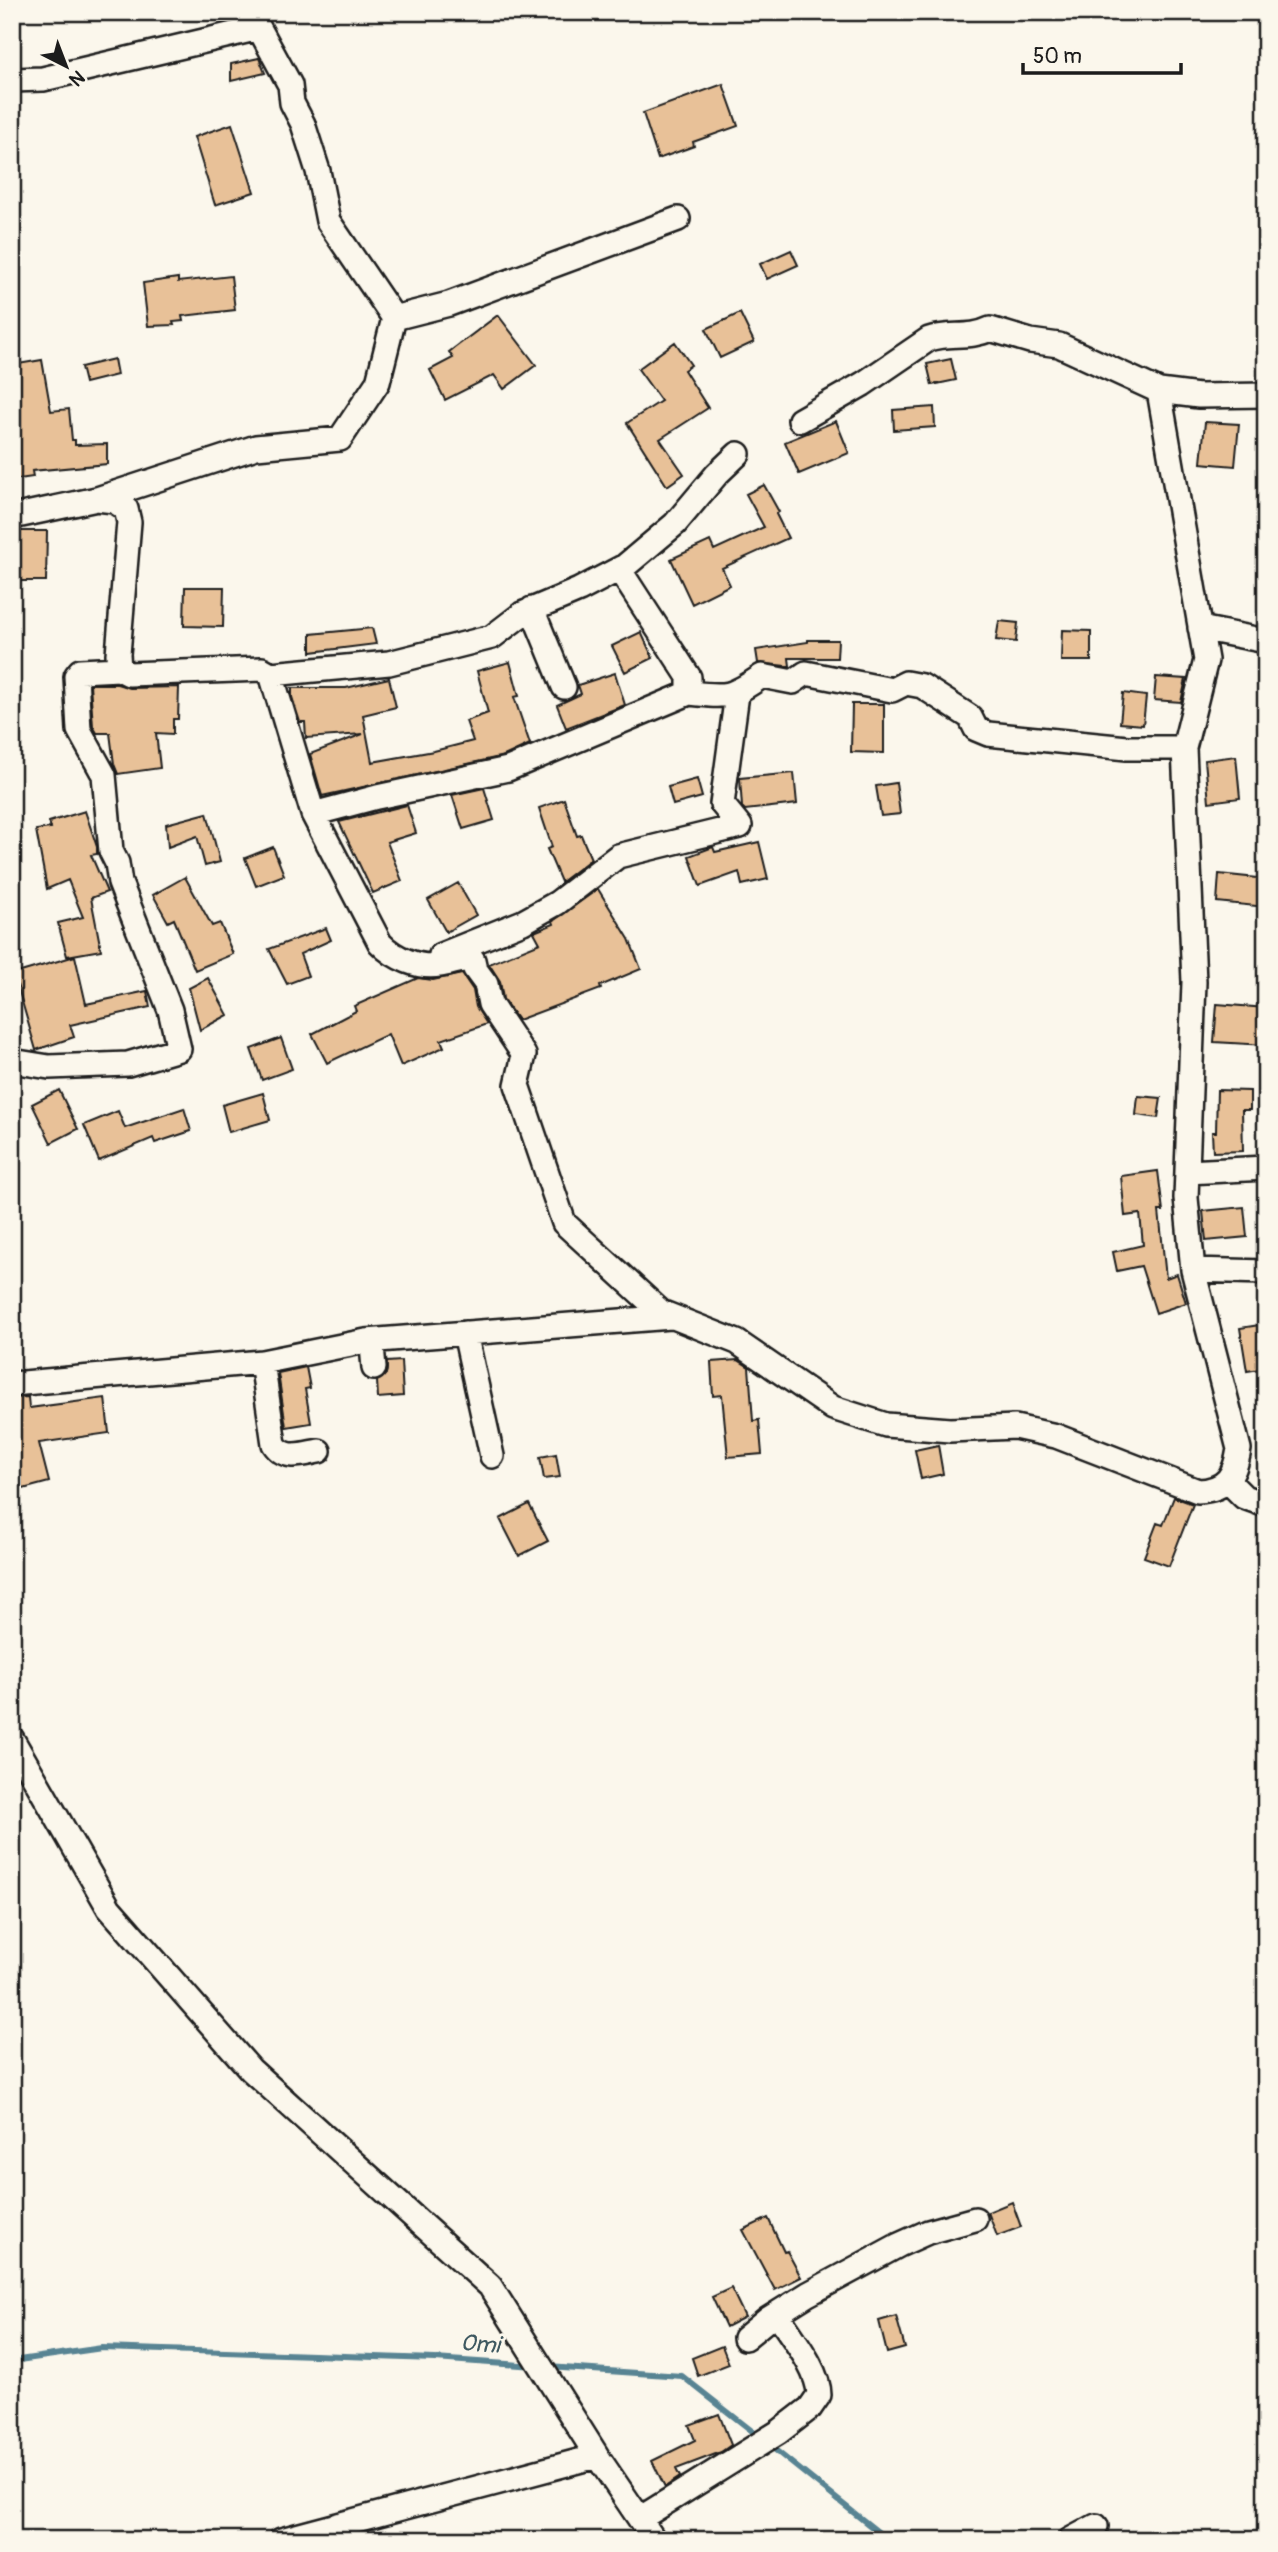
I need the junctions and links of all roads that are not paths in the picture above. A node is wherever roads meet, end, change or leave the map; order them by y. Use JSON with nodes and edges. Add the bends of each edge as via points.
{"nodes":[{"id":1,"x":251,"y":20,"type":"edge"},
{"id":2,"x":12,"y":80,"type":"edge"},
{"id":3,"x":678,"y":219,"type":"dead end"},
{"id":4,"x":394,"y":318,"type":"junction"},
{"id":5,"x":1159,"y":391,"type":"junction"},
{"id":6,"x":1266,"y":396,"type":"edge"},
{"id":7,"x":800,"y":420,"type":"dead end"},
{"id":8,"x":738,"y":454,"type":"dead end"},
{"id":9,"x":97,"y":499,"type":"junction"},
{"id":10,"x":12,"y":517,"type":"edge"},
{"id":11,"x":620,"y":569,"type":"junction"},
{"id":12,"x":532,"y":610,"type":"junction"},
{"id":13,"x":1200,"y":628,"type":"junction"},
{"id":14,"x":1266,"y":641,"type":"edge"},
{"id":15,"x":119,"y":669,"type":"junction"},
{"id":16,"x":271,"y":674,"type":"junction"},
{"id":17,"x":564,"y":687,"type":"dead end"},
{"id":18,"x":689,"y":693,"type":"junction"},
{"id":19,"x":737,"y":694,"type":"junction"},
{"id":20,"x":1184,"y":748,"type":"junction"},
{"id":21,"x":313,"y":814,"type":"junction"},
{"id":22,"x":422,"y":963,"type":"junction"},
{"id":23,"x":12,"y":1061,"type":"edge"},
{"id":24,"x":1266,"y":1168,"type":"edge"},
{"id":25,"x":1187,"y":1171,"type":"junction"},
{"id":26,"x":1193,"y":1270,"type":"junction"},
{"id":27,"x":1266,"y":1272,"type":"edge"},
{"id":28,"x":671,"y":1317,"type":"junction"},
{"id":29,"x":465,"y":1333,"type":"junction"},
{"id":30,"x":366,"y":1341,"type":"junction"},
{"id":31,"x":262,"y":1362,"type":"junction"},
{"id":32,"x":374,"y":1368,"type":"dead end"},
{"id":33,"x":12,"y":1384,"type":"edge"},
{"id":34,"x":318,"y":1451,"type":"dead end"},
{"id":35,"x":492,"y":1456,"type":"dead end"},
{"id":36,"x":1228,"y":1481,"type":"junction"},
{"id":37,"x":1266,"y":1505,"type":"edge"},
{"id":38,"x":12,"y":1739,"type":"edge"},
{"id":39,"x":975,"y":2219,"type":"dead end"},
{"id":40,"x":777,"y":2314,"type":"junction"},
{"id":41,"x":745,"y":2339,"type":"dead end"},
{"id":42,"x":597,"y":2456,"type":"junction"},
{"id":43,"x":641,"y":2518,"type":"junction"},
{"id":44,"x":1096,"y":2526,"type":"dead end"},
{"id":45,"x":281,"y":2540,"type":"edge"},
{"id":46,"x":654,"y":2540,"type":"edge"},
{"id":47,"x":1070,"y":2540,"type":"edge"}],
"edges":[{"from":1,"to":2,"type":"street","via":[[43,79]]},
{"from":1,"to":4,"type":"street","via":[[290,85],[328,221]]},
{"from":3,"to":4,"type":"street","via":[[449,304]]},
{"from":4,"to":9,"type":"street","via":[[378,382],[340,439],[256,447]]},
{"from":5,"to":6,"type":"street"},
{"from":5,"to":7,"type":"street","via":[[1059,345],[990,329],[978,335],[929,339]]},
{"from":5,"to":13,"type":"street"},
{"from":8,"to":11,"type":"street","via":[[675,524]]},
{"from":9,"to":10,"type":"street"},
{"from":9,"to":15,"type":"street","via":[[114,501],[126,509],[129,522]]},
{"from":11,"to":12,"type":"street"},
{"from":11,"to":18,"type":"street","via":[[689,677]]},
{"from":12,"to":16,"type":"street","via":[[492,636],[389,663]]},
{"from":12,"to":17,"type":"street"},
{"from":13,"to":14,"type":"street"},
{"from":13,"to":20,"type":"street","via":[[1206,660]]},
{"from":15,"to":16,"type":"street","via":[[129,674],[262,669]]},
{"from":15,"to":23,"type":"street","via":[[80,671],[76,676],[79,730],[104,775],[111,851],[170,1010],[178,1049],[128,1065],[49,1067]]},
{"from":16,"to":21,"type":"street"},
{"from":18,"to":19,"type":"street"},
{"from":18,"to":21,"type":"street","via":[[508,769]]},
{"from":19,"to":20,"type":"street","via":[[762,676],[793,682],[806,673],[892,690],[906,683],[932,692],[988,734],[1127,748]]},
{"from":19,"to":22,"type":"street","via":[[722,804],[740,826],[618,856],[557,903],[523,922]]},
{"from":20,"to":25,"type":"street","via":[[1194,982]]},
{"from":21,"to":22,"type":"street","via":[[380,943],[391,954]]},
{"from":22,"to":28,"type":"street","via":[[438,966],[463,958],[473,960],[490,1004],[524,1055],[517,1085],[564,1223]]},
{"from":24,"to":25,"type":"street"},
{"from":25,"to":26,"type":"street"},
{"from":26,"to":27,"type":"street"},
{"from":26,"to":36,"type":"street","via":[[1239,1449],[1237,1466]]},
{"from":28,"to":29,"type":"street"},
{"from":28,"to":36,"type":"street","via":[[737,1342],[833,1408],[886,1425],[950,1430],[1015,1427],[1056,1436],[1198,1491],[1211,1491]]},
{"from":29,"to":30,"type":"street"},
{"from":29,"to":35,"type":"street"},
{"from":30,"to":31,"type":"street"},
{"from":30,"to":32,"type":"street","via":[[372,1346]]},
{"from":31,"to":33,"type":"street"},
{"from":31,"to":34,"type":"street","via":[[274,1444],[288,1456]]},
{"from":36,"to":37,"type":"street","via":[[1244,1497]]},
{"from":38,"to":42,"type":"street","via":[[109,1908],[251,2070],[490,2286]]},
{"from":39,"to":40,"type":"street","via":[[899,2245]]},
{"from":40,"to":41,"type":"street"},
{"from":40,"to":43,"type":"street","via":[[816,2374],[819,2395],[779,2432]]},
{"from":42,"to":43,"type":"street"},
{"from":42,"to":45,"type":"street"},
{"from":43,"to":46,"type":"street"},
{"from":44,"to":47,"type":"street"}]}
